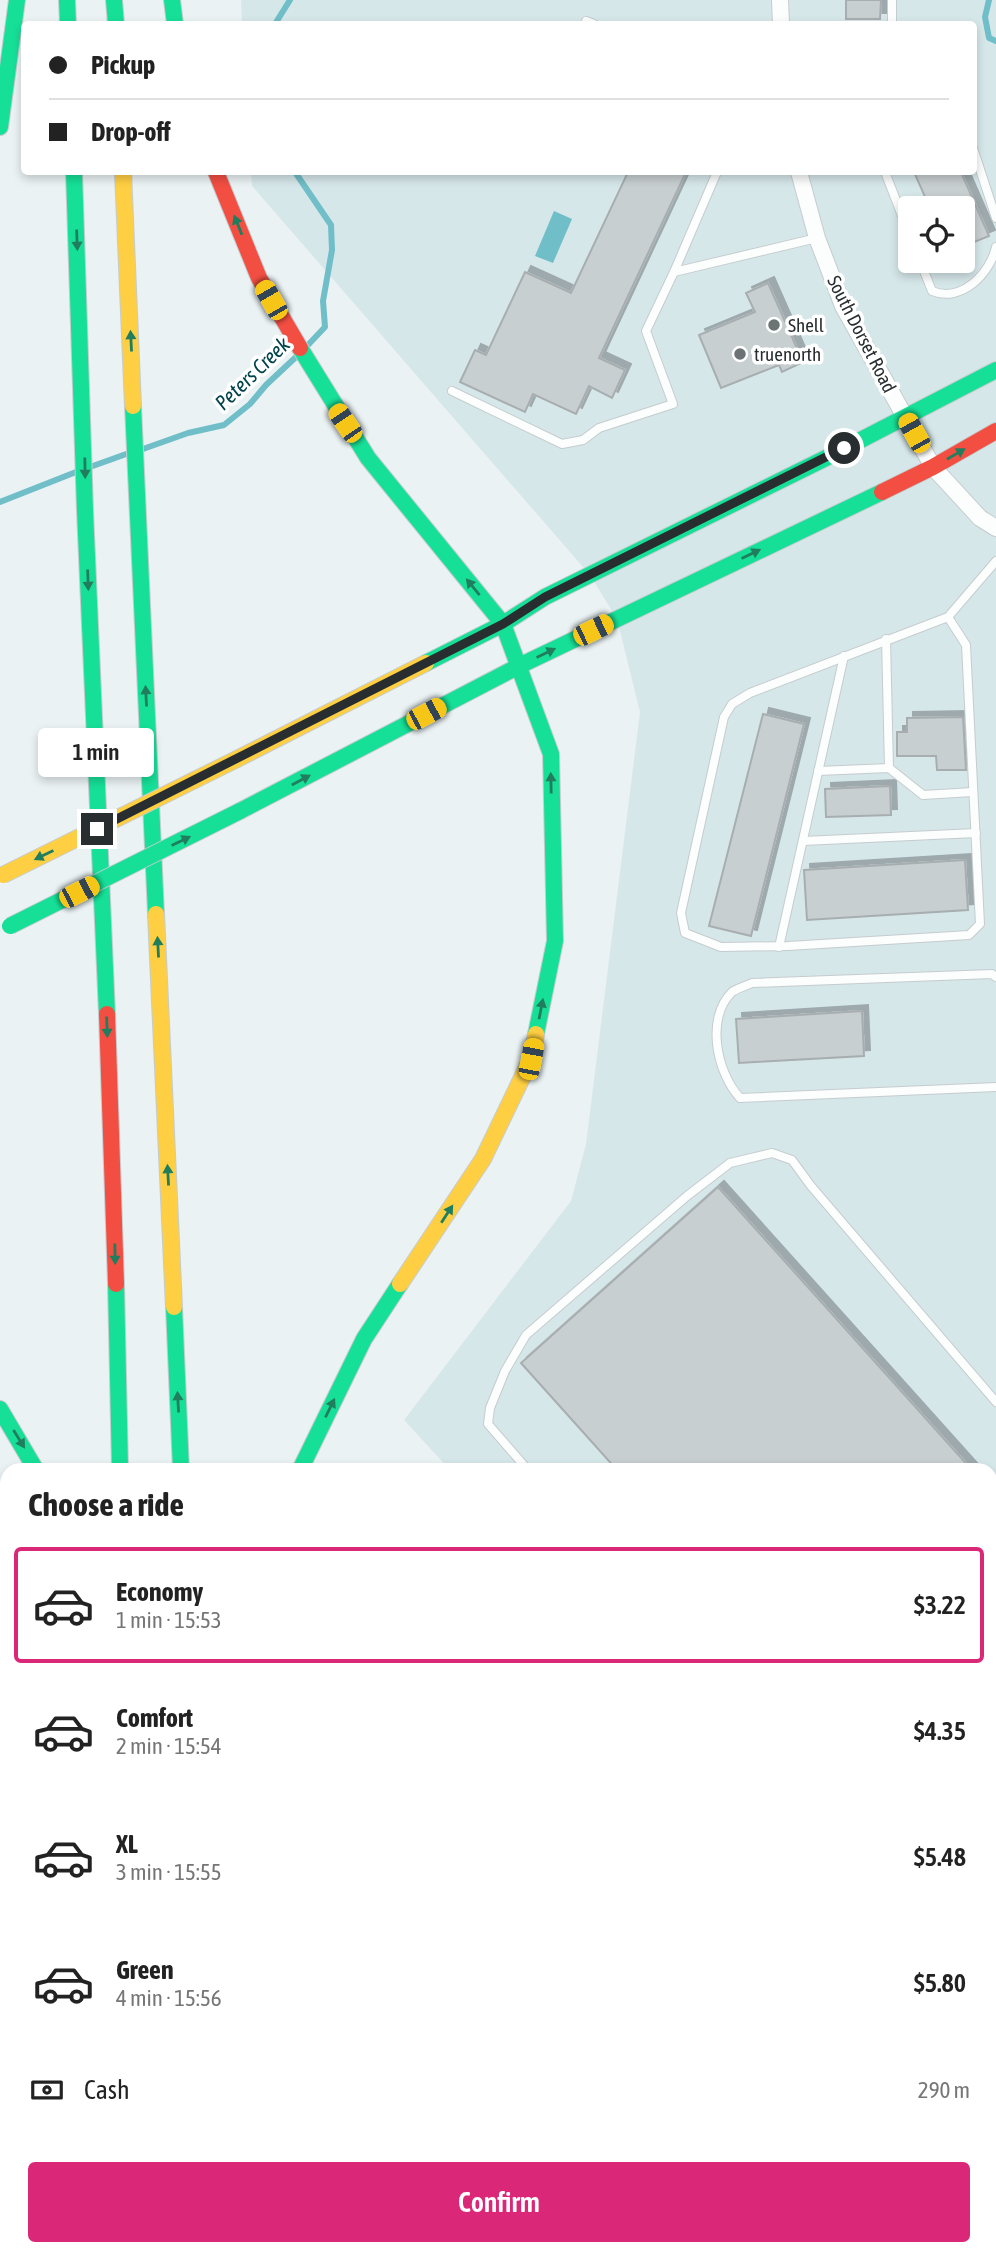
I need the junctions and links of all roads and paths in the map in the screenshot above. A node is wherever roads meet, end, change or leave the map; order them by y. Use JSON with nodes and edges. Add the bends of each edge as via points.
{"nodes":[{"id":1,"x":17,"y":0,"type":"edge"},
{"id":2,"x":67,"y":0,"type":"edge"},
{"id":3,"x":114,"y":0,"type":"edge"},
{"id":4,"x":172,"y":0,"type":"edge"},
{"id":5,"x":780,"y":0,"type":"edge"},
{"id":6,"x":891,"y":0,"type":"edge"},
{"id":7,"x":68,"y":21,"type":"edge"},
{"id":8,"x":116,"y":21,"type":"edge"},
{"id":9,"x":174,"y":21,"type":"edge"},
{"id":10,"x":781,"y":21,"type":"edge"},
{"id":11,"x":891,"y":21,"type":"edge"},
{"id":12,"x":0,"y":127,"type":"edge"},
{"id":13,"x":977,"y":160,"type":"edge"},
{"id":14,"x":74,"y":175,"type":"edge"},
{"id":15,"x":123,"y":175,"type":"edge"},
{"id":16,"x":217,"y":175,"type":"edge"},
{"id":17,"x":716,"y":175,"type":"edge"},
{"id":18,"x":800,"y":175,"type":"edge"},
{"id":19,"x":886,"y":175,"type":"edge"},
{"id":20,"x":898,"y":205,"type":"edge"},
{"id":21,"x":996,"y":218,"type":"edge"},
{"id":22,"x":817,"y":238,"type":"junction"},
{"id":23,"x":996,"y":247,"type":"edge"},
{"id":24,"x":674,"y":272,"type":"junction"},
{"id":25,"x":924,"y":273,"type":"edge"},
{"id":26,"x":996,"y":370,"type":"edge"},
{"id":27,"x":452,"y":391,"type":"dead end"},
{"id":28,"x":904,"y":416,"type":"junction"},
{"id":29,"x":996,"y":431,"type":"edge"},
{"id":30,"x":933,"y":467,"type":"junction"},
{"id":31,"x":996,"y":528,"type":"edge"},
{"id":32,"x":996,"y":561,"type":"edge"},
{"id":33,"x":948,"y":617,"type":"junction"},
{"id":34,"x":503,"y":624,"type":"junction"},
{"id":35,"x":886,"y":639,"type":"junction"},
{"id":36,"x":844,"y":656,"type":"junction"},
{"id":37,"x":519,"y":666,"type":"junction"},
{"id":38,"x":889,"y":768,"type":"junction"},
{"id":39,"x":818,"y":771,"type":"junction"},
{"id":40,"x":974,"y":792,"type":"junction"},
{"id":41,"x":976,"y":833,"type":"junction"},
{"id":42,"x":803,"y":841,"type":"junction"},
{"id":43,"x":2,"y":876,"type":"edge"},
{"id":44,"x":5,"y":928,"type":"edge"},
{"id":45,"x":779,"y":947,"type":"junction"},
{"id":46,"x":996,"y":977,"type":"edge"},
{"id":47,"x":996,"y":1087,"type":"edge"},
{"id":48,"x":996,"y":1402,"type":"edge"},
{"id":49,"x":0,"y":1409,"type":"edge"},
{"id":50,"x":32,"y":1463,"type":"edge"},
{"id":51,"x":120,"y":1463,"type":"edge"},
{"id":52,"x":181,"y":1463,"type":"edge"},
{"id":53,"x":303,"y":1463,"type":"edge"},
{"id":54,"x":522,"y":1463,"type":"edge"}],
"edges":[{"from":1,"to":12,"type":"main road"},
{"from":2,"to":7,"type":"main road"},
{"from":3,"to":8,"type":"main road"},
{"from":4,"to":9,"type":"main road"},
{"from":5,"to":10,"type":"street"},
{"from":6,"to":11,"type":"lane"},
{"from":13,"to":21,"type":"lane"},
{"from":14,"to":51,"type":"main road","one_way":true,"via":[[114,1187]]},
{"from":52,"to":15,"type":"main road","one_way":true},
{"from":34,"to":16,"type":"main road","one_way":true,"via":[[368,458],[322,387],[259,278]]},
{"from":17,"to":24,"type":"lane"},
{"from":18,"to":22,"type":"street","name":"South Dorset Road"},
{"from":19,"to":20,"type":"lane"},
{"from":22,"to":24,"type":"lane"},
{"from":22,"to":28,"type":"street","name":"South Dorset Road","via":[[843,306]]},
{"from":23,"to":25,"type":"lane","via":[[980,279],[949,294],[932,291]]},
{"from":24,"to":27,"type":"lane","via":[[646,331],[673,404],[562,444]]},
{"from":26,"to":28,"type":"main road"},
{"from":28,"to":30,"type":"street","name":"South Dorset Road"},
{"from":28,"to":34,"type":"main road","via":[[545,597]]},
{"from":30,"to":29,"type":"main road","one_way":true},
{"from":30,"to":31,"type":"street","name":"South Dorset Road"},
{"from":37,"to":30,"type":"main road","one_way":true},
{"from":32,"to":33,"type":"lane"},
{"from":33,"to":35,"type":"lane"},
{"from":33,"to":40,"type":"lane","via":[[966,645]]},
{"from":34,"to":37,"type":"main road"},
{"from":34,"to":43,"type":"main road","one_way":true,"bridge":true},
{"from":35,"to":36,"type":"lane"},
{"from":35,"to":38,"type":"lane"},
{"from":36,"to":39,"type":"lane"},
{"from":36,"to":45,"type":"lane","via":[[750,692],[732,704],[724,717],[681,913],[685,933],[721,947]]},
{"from":44,"to":37,"type":"main road","one_way":true,"bridge":true},
{"from":53,"to":37,"type":"main road","one_way":true,"via":[[364,1339],[483,1159],[531,1059],[555,941],[551,754]]},
{"from":38,"to":39,"type":"lane"},
{"from":38,"to":40,"type":"lane","via":[[923,795]]},
{"from":39,"to":42,"type":"lane"},
{"from":40,"to":41,"type":"lane"},
{"from":41,"to":42,"type":"lane"},
{"from":41,"to":45,"type":"lane","via":[[981,924],[969,935]]},
{"from":42,"to":45,"type":"lane"},
{"from":46,"to":47,"type":"lane","via":[[752,983],[733,991],[723,1006],[717,1030],[719,1064],[740,1098]]},
{"from":48,"to":54,"type":"lane","via":[[792,1160],[772,1153],[730,1163],[526,1335],[505,1371],[488,1424]]},
{"from":49,"to":50,"type":"main road","one_way":true}]}
